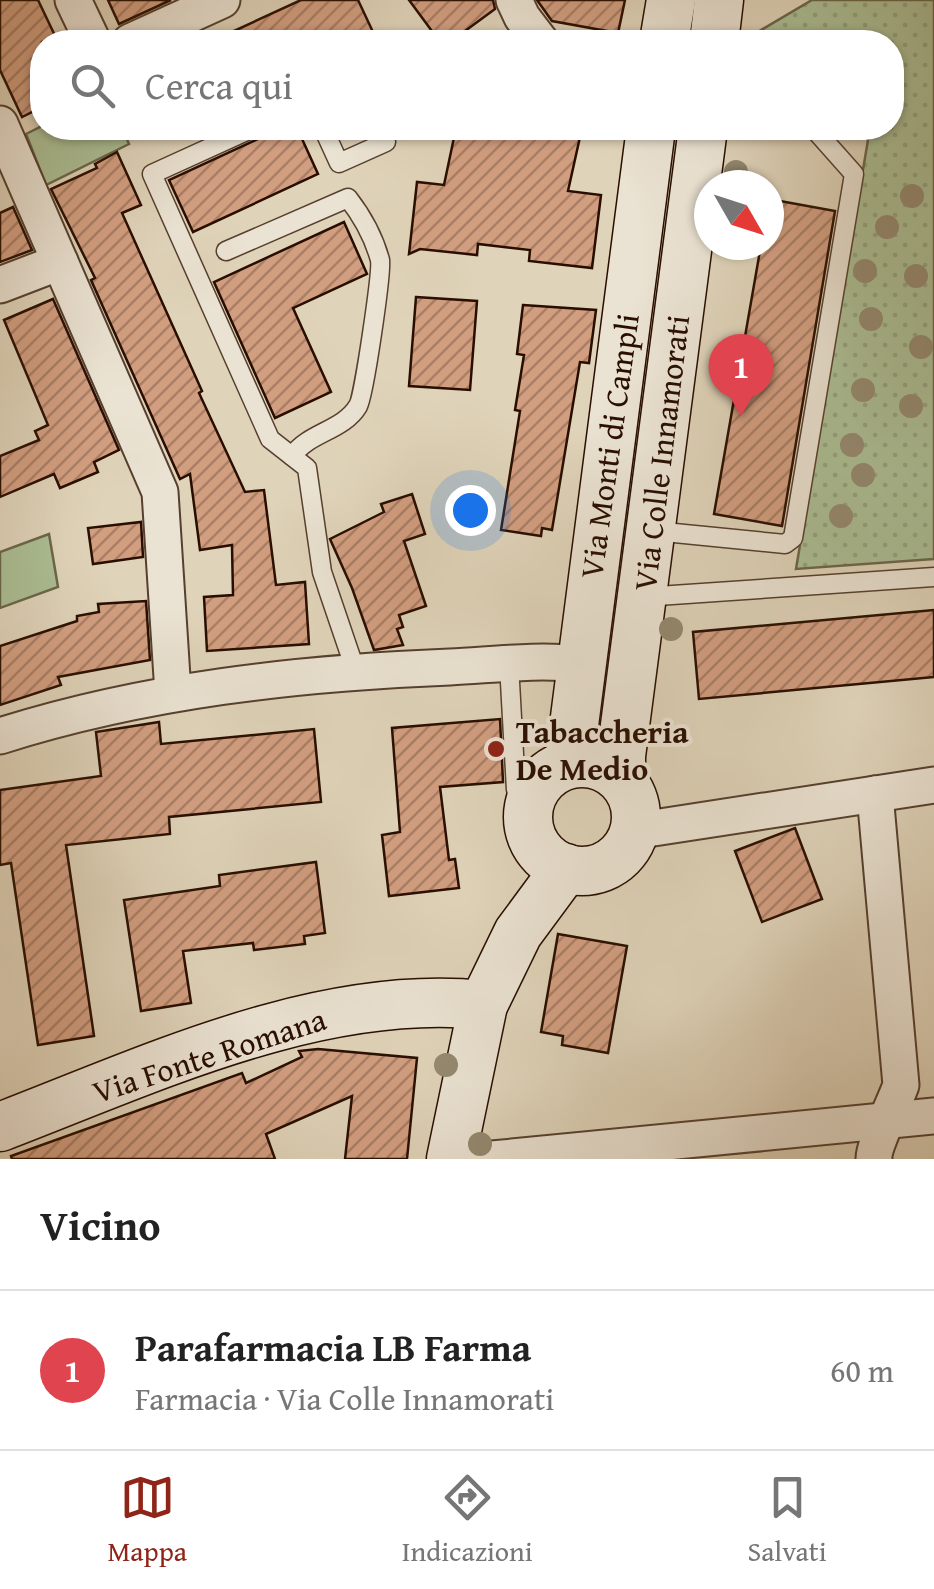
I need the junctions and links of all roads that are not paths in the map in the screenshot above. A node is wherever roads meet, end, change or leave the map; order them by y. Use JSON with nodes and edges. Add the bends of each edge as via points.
{"nodes":[{"id":1,"x":73,"y":0,"type":"edge"},
{"id":2,"x":222,"y":0,"type":"edge"},
{"id":3,"x":514,"y":0,"type":"edge"},
{"id":4,"x":671,"y":0,"type":"edge"},
{"id":5,"x":719,"y":0,"type":"edge"},
{"id":6,"x":87,"y":30,"type":"edge"},
{"id":7,"x":156,"y":30,"type":"edge"},
{"id":8,"x":532,"y":30,"type":"edge"},
{"id":9,"x":666,"y":30,"type":"edge"},
{"id":10,"x":715,"y":30,"type":"edge"},
{"id":11,"x":0,"y":124,"type":"edge"},
{"id":12,"x":226,"y":140,"type":"edge"},
{"id":13,"x":329,"y":140,"type":"edge"},
{"id":14,"x":385,"y":140,"type":"edge"},
{"id":15,"x":649,"y":140,"type":"edge"},
{"id":16,"x":701,"y":140,"type":"edge"},
{"id":17,"x":824,"y":140,"type":"edge"},
{"id":18,"x":226,"y":250,"type":"dead end"},
{"id":19,"x":60,"y":262,"type":"junction"},
{"id":20,"x":0,"y":285,"type":"edge"},
{"id":21,"x":292,"y":456,"type":"junction"},
{"id":22,"x":652,"y":530,"type":"junction"},
{"id":23,"x":934,"y":577,"type":"edge"},
{"id":24,"x":643,"y":598,"type":"junction"},
{"id":25,"x":509,"y":664,"type":"junction"},
{"id":26,"x":580,"y":664,"type":"junction"},
{"id":27,"x":356,"y":672,"type":"junction"},
{"id":28,"x":173,"y":693,"type":"junction"},
{"id":29,"x":0,"y":736,"type":"edge"},
{"id":30,"x":552,"y":777,"type":"junction"},
{"id":31,"x":621,"y":778,"type":"junction"},
{"id":32,"x":934,"y":785,"type":"edge"},
{"id":33,"x":875,"y":794,"type":"junction"},
{"id":34,"x":634,"y":831,"type":"junction"},
{"id":35,"x":566,"y":868,"type":"junction"},
{"id":36,"x":483,"y":1005,"type":"junction"},
{"id":37,"x":934,"y":1116,"type":"edge"},
{"id":38,"x":890,"y":1120,"type":"junction"},
{"id":39,"x":0,"y":1127,"type":"edge"},
{"id":40,"x":579,"y":1155,"type":"edge"},
{"id":41,"x":451,"y":1159,"type":"edge"},
{"id":42,"x":492,"y":1159,"type":"edge"},
{"id":43,"x":874,"y":1159,"type":"edge"}],
"edges":[{"from":1,"to":6,"type":"street"},
{"from":2,"to":7,"type":"street"},
{"from":3,"to":8,"type":"street"},
{"from":4,"to":9,"type":"street"},
{"from":5,"to":10,"type":"street"},
{"from":11,"to":19,"type":"street"},
{"from":12,"to":21,"type":"lane","via":[[152,174],[270,439]]},
{"from":13,"to":14,"type":"lane","via":[[340,163]]},
{"from":15,"to":26,"type":"street","name":"Via Monti di Campli"},
{"from":16,"to":22,"type":"street","name":"Via Colle Innamorati"},
{"from":17,"to":22,"type":"lane","via":[[854,174],[793,538],[785,544]]},
{"from":18,"to":21,"type":"lane","via":[[348,198],[381,264],[361,403],[346,421],[302,442]]},
{"from":19,"to":20,"type":"street"},
{"from":19,"to":28,"type":"street","via":[[160,492]]},
{"from":21,"to":27,"type":"lane","via":[[307,468],[322,572]]},
{"from":22,"to":24,"type":"street","name":"Via Colle Innamorati"},
{"from":23,"to":24,"type":"lane"},
{"from":24,"to":31,"type":"street","name":"Via Colle Innamorati"},
{"from":25,"to":26,"type":"street"},
{"from":25,"to":27,"type":"street"},
{"from":25,"to":30,"type":"lane","via":[[516,790]]},
{"from":26,"to":30,"type":"street","name":"Via Monti di Campli"},
{"from":27,"to":28,"type":"street"},
{"from":28,"to":29,"type":"street"},
{"from":30,"to":31,"type":"street","via":[[597,764]]},
{"from":30,"to":35,"type":"street","via":[[529,810],[530,831],[540,850]]},
{"from":31,"to":34,"type":"street","via":[[634,803]]},
{"from":32,"to":33,"type":"street"},
{"from":33,"to":34,"type":"street"},
{"from":33,"to":38,"type":"street","via":[[901,1085]]},
{"from":34,"to":35,"type":"street","via":[[608,864]]},
{"from":35,"to":36,"type":"street","via":[[518,933]]},
{"from":36,"to":39,"type":"street","name":"Via Fonte Romana","via":[[419,1003],[291,1023]]},
{"from":36,"to":41,"type":"street"},
{"from":37,"to":38,"type":"street"},
{"from":38,"to":40,"type":"street"},
{"from":38,"to":43,"type":"street"},
{"from":40,"to":42,"type":"street"}]}
